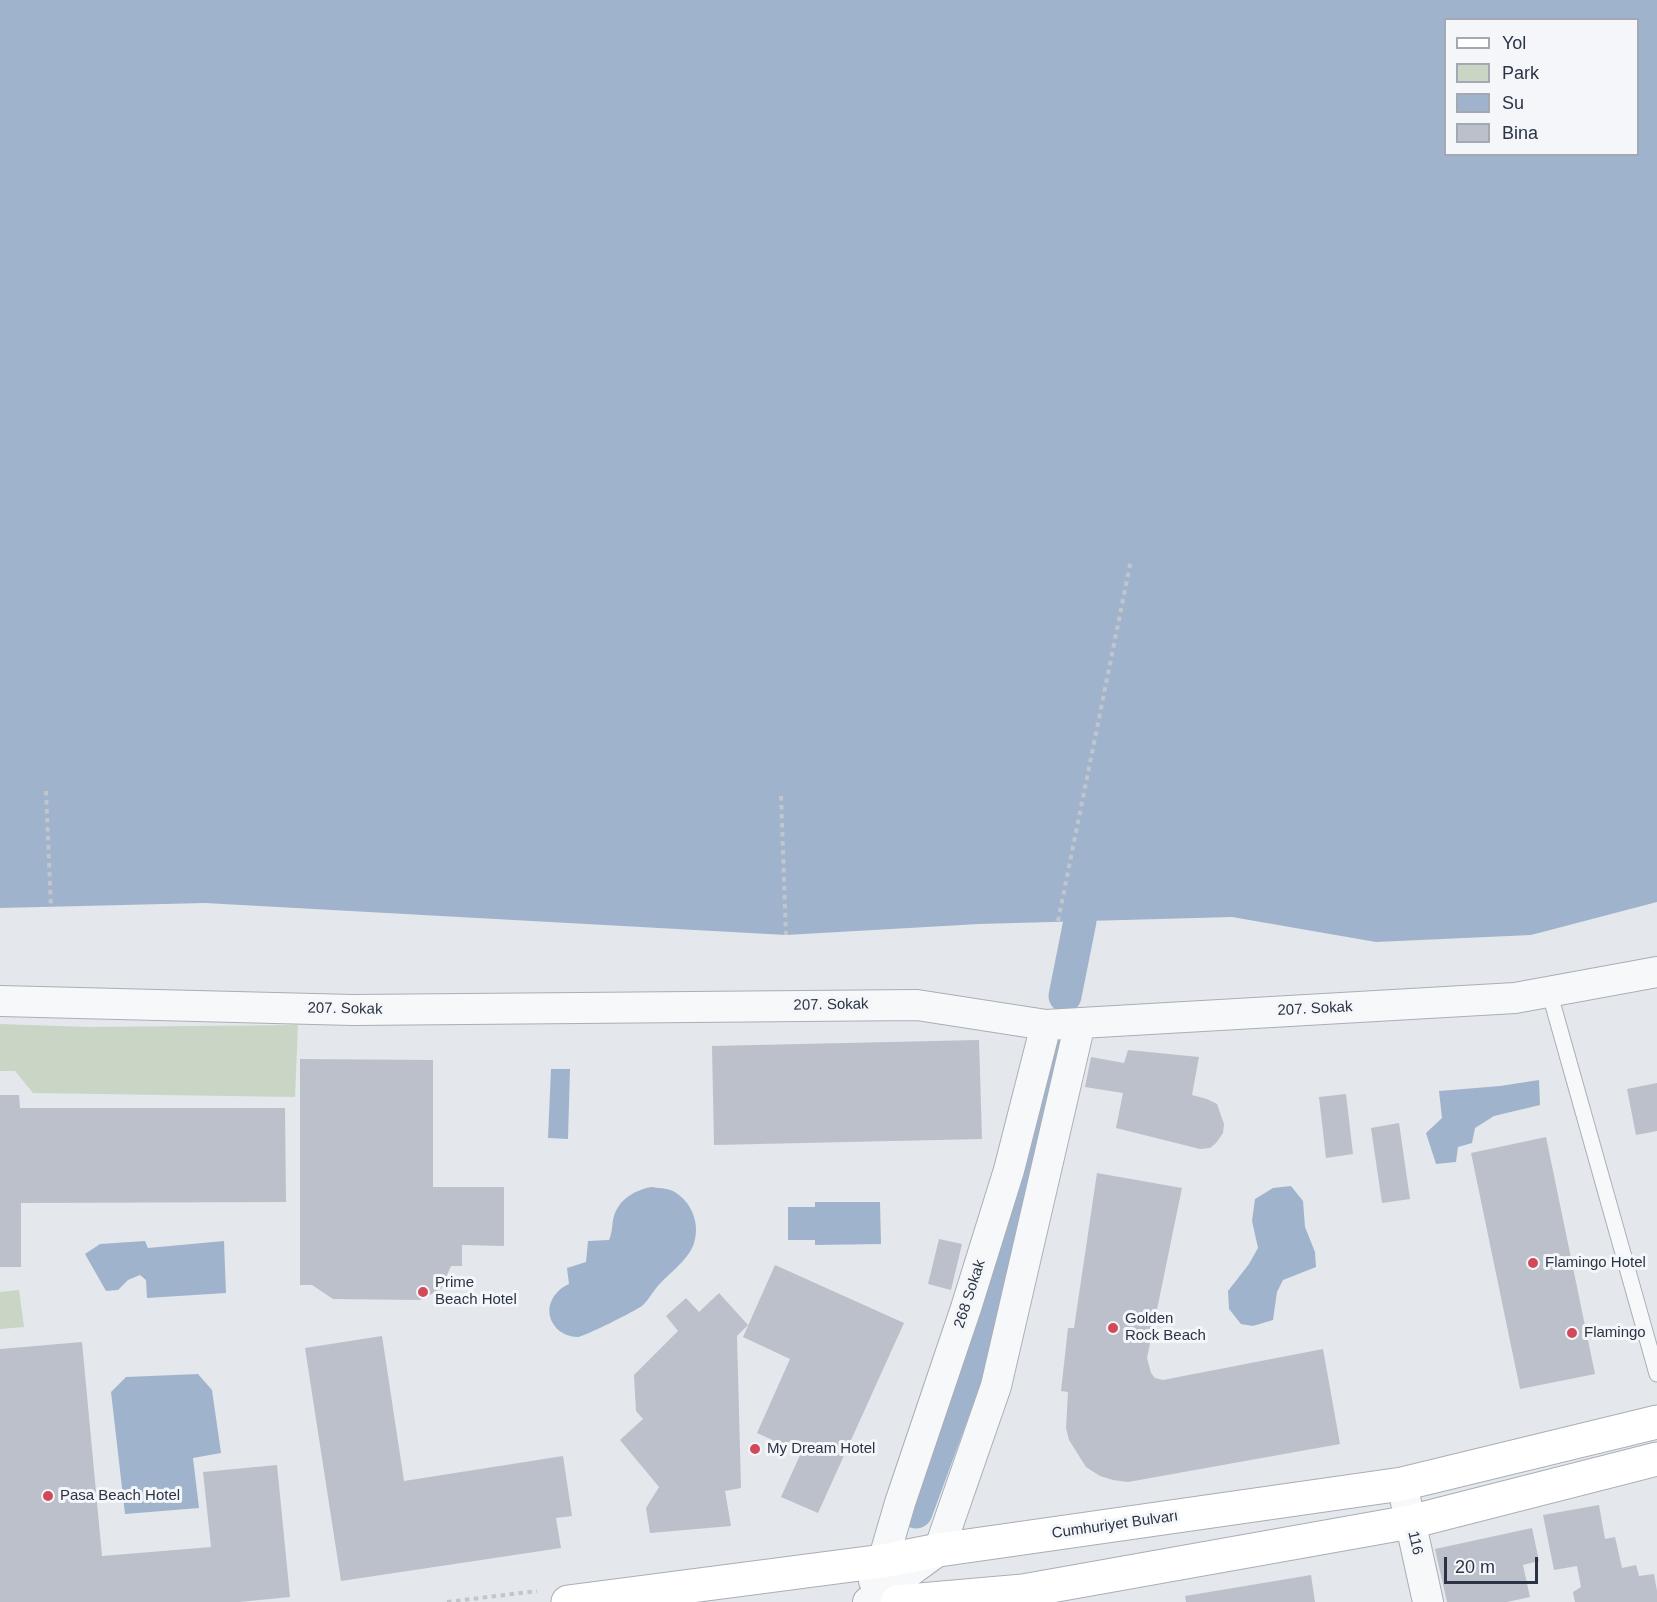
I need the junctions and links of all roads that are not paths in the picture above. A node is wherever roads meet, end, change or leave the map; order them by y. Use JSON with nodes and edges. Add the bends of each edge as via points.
{"nodes":[{"id":1,"x":1657,"y":972,"type":"edge"},
{"id":2,"x":1549,"y":992,"type":"junction"},
{"id":3,"x":0,"y":1001,"type":"edge"},
{"id":4,"x":1080,"y":1023,"type":"junction"},
{"id":5,"x":1046,"y":1025,"type":"junction"},
{"id":6,"x":1657,"y":1374,"type":"edge"},
{"id":7,"x":1657,"y":1422,"type":"edge"},
{"id":8,"x":1657,"y":1459,"type":"edge"},
{"id":9,"x":1402,"y":1484,"type":"junction"},
{"id":10,"x":1410,"y":1522,"type":"junction"},
{"id":11,"x":939,"y":1550,"type":"junction"},
{"id":12,"x":883,"y":1561,"type":"junction"},
{"id":13,"x":568,"y":1602,"type":"edge"},
{"id":14,"x":866,"y":1602,"type":"edge"},
{"id":15,"x":897,"y":1602,"type":"edge"},
{"id":16,"x":1428,"y":1602,"type":"edge"}],
"edges":[{"from":1,"to":2,"type":"street","name":"207. Sokak"},
{"from":2,"to":4,"type":"street","name":"207. Sokak","via":[[1515,998]]},
{"from":2,"to":6,"type":"lane"},
{"from":3,"to":5,"type":"street","name":"207. Sokak","via":[[353,1010],[917,1005]]},
{"from":4,"to":5,"type":"street","name":"207. Sokak"},
{"from":4,"to":11,"type":"street","via":[[996,1386]]},
{"from":5,"to":12,"type":"street","name":"268 Sokak","via":[[1009,1170]]},
{"from":7,"to":9,"type":"main road","name":"Cumhuriyet Bulvarı"},
{"from":8,"to":10,"type":"main road"},
{"from":9,"to":10,"type":"street","name":"116"},
{"from":9,"to":11,"type":"main road","name":"Cumhuriyet Bulvarı"},
{"from":10,"to":15,"type":"main road","via":[[1023,1591]]},
{"from":10,"to":16,"type":"street","name":"116"},
{"from":11,"to":12,"type":"main road","name":"Cumhuriyet Bulvarı"},
{"from":11,"to":14,"type":"street"},
{"from":12,"to":13,"type":"main road","name":"Cumhuriyet Bulvarı"},
{"from":12,"to":14,"type":"street","name":"268 Sokak"}]}
